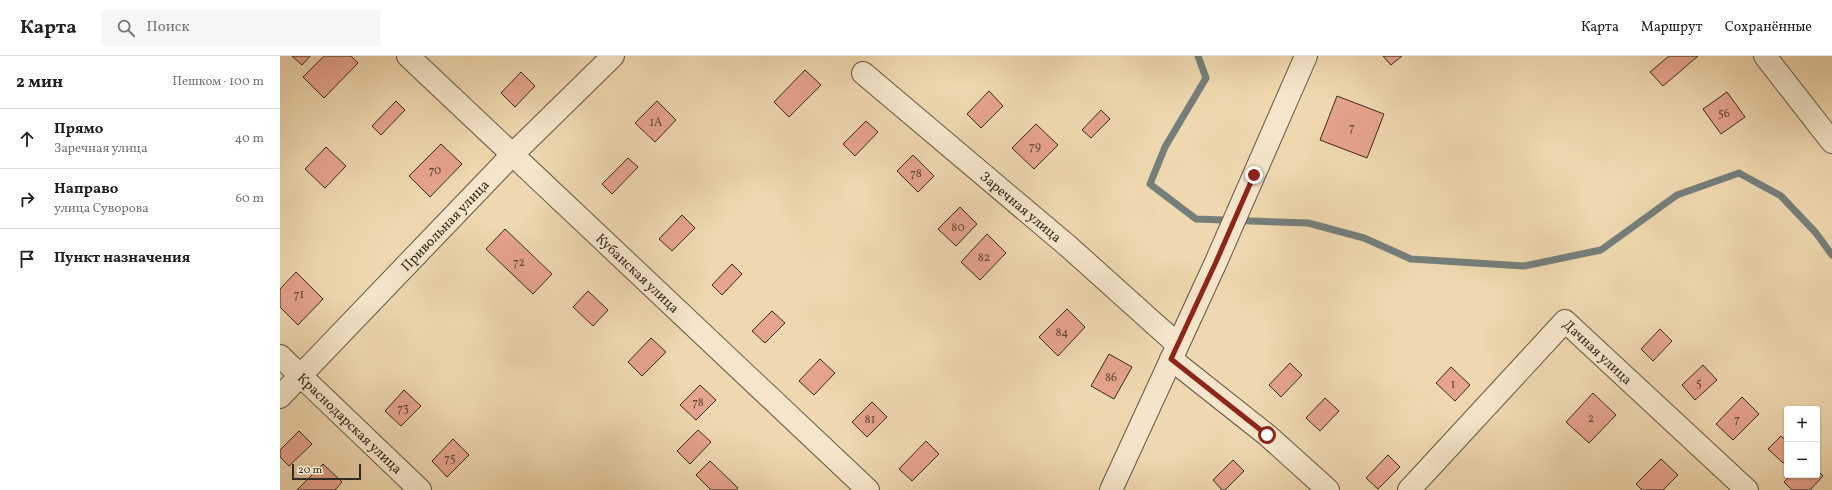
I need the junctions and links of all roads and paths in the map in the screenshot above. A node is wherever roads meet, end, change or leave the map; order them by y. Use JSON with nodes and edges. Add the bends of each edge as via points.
{"nodes":[{"id":1,"x":408,"y":56,"type":"edge"},
{"id":2,"x":613,"y":56,"type":"edge"},
{"id":3,"x":1306,"y":56,"type":"edge"},
{"id":4,"x":1765,"y":56,"type":"edge"},
{"id":5,"x":864,"y":73,"type":"dead end"},
{"id":6,"x":1832,"y":142,"type":"edge"},
{"id":7,"x":512,"y":154,"type":"junction"},
{"id":8,"x":1174,"y":352,"type":"junction"},
{"id":9,"x":280,"y":356,"type":"edge"},
{"id":10,"x":301,"y":375,"type":"junction"},
{"id":11,"x":280,"y":397,"type":"edge"},
{"id":12,"x":420,"y":490,"type":"edge"},
{"id":13,"x":868,"y":490,"type":"edge"},
{"id":14,"x":1111,"y":490,"type":"edge"},
{"id":15,"x":1328,"y":490,"type":"edge"},
{"id":16,"x":1409,"y":490,"type":"edge"},
{"id":17,"x":1747,"y":490,"type":"edge"}],
"edges":[{"from":1,"to":7,"type":"street","name":"Кубанская улица"},
{"from":2,"to":7,"type":"street","name":"Привольная улица"},
{"from":3,"to":8,"type":"street"},
{"from":4,"to":6,"type":"street"},
{"from":5,"to":8,"type":"street","name":"Заречная улица","via":[[1069,247]]},
{"from":7,"to":10,"type":"street","name":"Привольная улица"},
{"from":7,"to":13,"type":"street","name":"Кубанская улица"},
{"from":8,"to":14,"type":"street"},
{"from":8,"to":15,"type":"street","name":"Заречная улица"},
{"from":9,"to":10,"type":"street","name":"Краснодарская улица"},
{"from":10,"to":11,"type":"street","name":"Привольная улица"},
{"from":10,"to":12,"type":"street","name":"Краснодарская улица"},
{"from":16,"to":17,"type":"street","name":"Дачная улица","via":[[1565,322]]}]}
